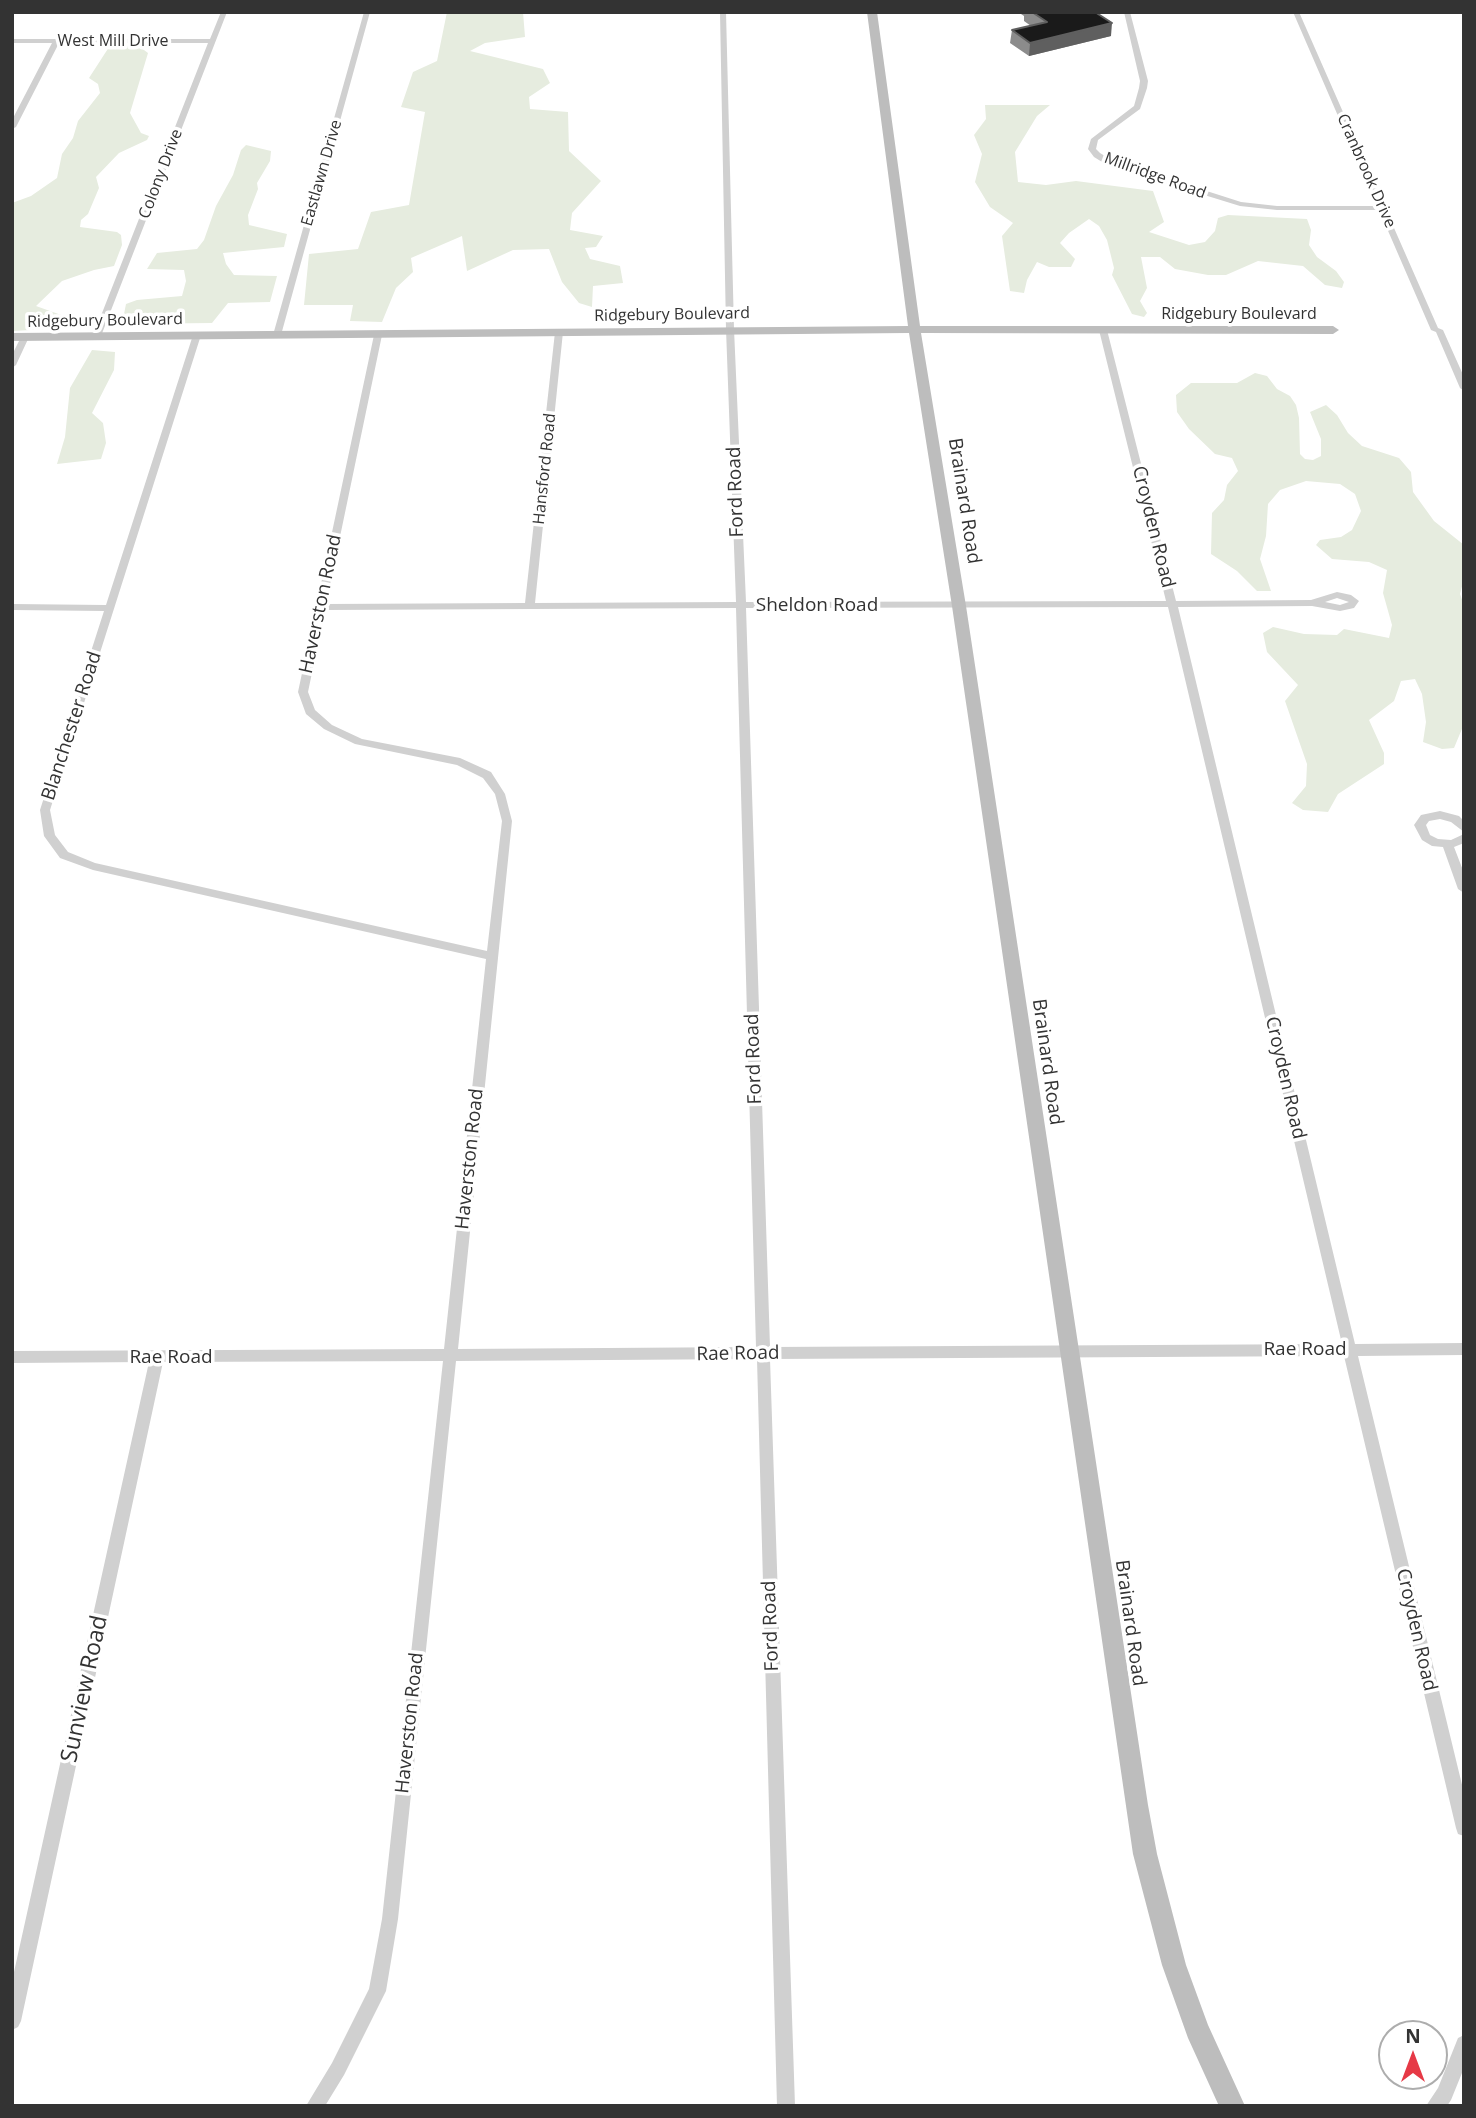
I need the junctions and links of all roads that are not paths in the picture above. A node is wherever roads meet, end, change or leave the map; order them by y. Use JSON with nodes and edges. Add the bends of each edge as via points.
{"nodes":[{"id":1,"x":224,"y":12,"type":"edge"},
{"id":2,"x":368,"y":12,"type":"edge"},
{"id":3,"x":723,"y":12,"type":"edge"},
{"id":4,"x":872,"y":12,"type":"edge"},
{"id":5,"x":1127,"y":12,"type":"edge"},
{"id":6,"x":1296,"y":12,"type":"edge"},
{"id":7,"x":12,"y":41,"type":"edge"},
{"id":8,"x":57,"y":41,"type":"junction"},
{"id":9,"x":213,"y":41,"type":"junction"},
{"id":10,"x":12,"y":127,"type":"edge"},
{"id":11,"x":1382,"y":208,"type":"junction"},
{"id":12,"x":730,"y":330,"type":"junction"},
{"id":13,"x":915,"y":330,"type":"junction"},
{"id":14,"x":1103,"y":330,"type":"junction"},
{"id":15,"x":1333,"y":330,"type":"dead end"},
{"id":16,"x":1437,"y":330,"type":"joint"},
{"id":17,"x":559,"y":332,"type":"junction"},
{"id":18,"x":197,"y":335,"type":"junction"},
{"id":19,"x":277,"y":335,"type":"junction"},
{"id":20,"x":378,"y":335,"type":"junction"},
{"id":21,"x":18,"y":337,"type":"edge"},
{"id":22,"x":97,"y":337,"type":"junction"},
{"id":23,"x":12,"y":365,"type":"edge"},
{"id":24,"x":1464,"y":387,"type":"edge"},
{"id":25,"x":1172,"y":603,"type":"junction"},
{"id":26,"x":1312,"y":603,"type":"dead end"},
{"id":27,"x":530,"y":606,"type":"junction"},
{"id":28,"x":741,"y":606,"type":"junction"},
{"id":29,"x":959,"y":606,"type":"junction"},
{"id":30,"x":12,"y":607,"type":"edge"},
{"id":31,"x":321,"y":607,"type":"junction"},
{"id":32,"x":109,"y":608,"type":"junction"},
{"id":33,"x":1464,"y":828,"type":"edge"},
{"id":34,"x":1464,"y":838,"type":"edge"},
{"id":35,"x":1448,"y":845,"type":"junction"},
{"id":36,"x":1464,"y":889,"type":"edge"},
{"id":37,"x":492,"y":956,"type":"junction"},
{"id":38,"x":1464,"y":1349,"type":"edge"},
{"id":39,"x":1349,"y":1350,"type":"junction"},
{"id":40,"x":1069,"y":1351,"type":"junction"},
{"id":41,"x":762,"y":1354,"type":"junction"},
{"id":42,"x":12,"y":1357,"type":"edge"},
{"id":43,"x":448,"y":1357,"type":"junction"},
{"id":44,"x":157,"y":1358,"type":"junction"},
{"id":45,"x":1464,"y":1828,"type":"edge"},
{"id":46,"x":12,"y":2021,"type":"edge"},
{"id":47,"x":1464,"y":2044,"type":"edge"},
{"id":48,"x":315,"y":2106,"type":"edge"},
{"id":49,"x":786,"y":2106,"type":"edge"},
{"id":50,"x":1232,"y":2106,"type":"edge"},
{"id":51,"x":1435,"y":2106,"type":"edge"}],
"edges":[{"from":1,"to":9,"type":"street","name":"Colony Drive"},
{"from":2,"to":19,"type":"street","name":"Eastlawn Drive"},
{"from":3,"to":12,"type":"street","name":"Ford Road"},
{"from":4,"to":13,"type":"street","name":"Brainard Road"},
{"from":5,"to":11,"type":"street","name":"Millridge Road","via":[[1143,88],[1137,107],[1095,139],[1092,149],[1097,155],[1240,204]]},
{"from":6,"to":11,"type":"street","name":"Cranbrook Drive"},
{"from":7,"to":8,"type":"street","name":"West Mill Drive"},
{"from":8,"to":9,"type":"street","name":"West Mill Drive"},
{"from":8,"to":10,"type":"street"},
{"from":9,"to":22,"type":"street","name":"Colony Drive"},
{"from":11,"to":16,"type":"street","name":"Cranbrook Drive"},
{"from":12,"to":13,"type":"street","name":"Ridgebury Boulevard"},
{"from":12,"to":17,"type":"street","name":"Ridgebury Boulevard"},
{"from":12,"to":28,"type":"street","name":"Ford Road"},
{"from":13,"to":14,"type":"street","name":"Ridgebury Boulevard"},
{"from":13,"to":29,"type":"street","name":"Brainard Road"},
{"from":14,"to":15,"type":"street","name":"Ridgebury Boulevard"},
{"from":14,"to":25,"type":"street","name":"Croyden Road"},
{"from":16,"to":24,"type":"street"},
{"from":17,"to":20,"type":"street","name":"Ridgebury Boulevard"},
{"from":17,"to":27,"type":"street","name":"Hansford Road"},
{"from":18,"to":19,"type":"street","name":"Ridgebury Boulevard"},
{"from":18,"to":22,"type":"street","name":"Ridgebury Boulevard"},
{"from":18,"to":32,"type":"street","name":"Blanchester Road"},
{"from":19,"to":20,"type":"street","name":"Ridgebury Boulevard"},
{"from":20,"to":31,"type":"street","name":"Haverston Road"},
{"from":21,"to":22,"type":"street","name":"Ridgebury Boulevard"},
{"from":21,"to":23,"type":"street"},
{"from":25,"to":26,"type":"street","name":"Sheldon Road"},
{"from":25,"to":29,"type":"street","name":"Sheldon Road"},
{"from":25,"to":39,"type":"street","name":"Croyden Road"},
{"from":27,"to":28,"type":"street","name":"Sheldon Road"},
{"from":27,"to":31,"type":"street","name":"Sheldon Road"},
{"from":28,"to":29,"type":"street","name":"Sheldon Road"},
{"from":28,"to":41,"type":"street","name":"Ford Road"},
{"from":29,"to":40,"type":"street","name":"Brainard Road"},
{"from":30,"to":32,"type":"street"},
{"from":31,"to":37,"type":"street","name":"Haverston Road","via":[[303,692],[310,712],[359,742],[460,762],[486,775],[500,794],[507,821]]},
{"from":32,"to":37,"type":"street","name":"Blanchester Road","via":[[45,810],[50,836],[64,855],[96,867]]},
{"from":33,"to":35,"type":"street","via":[[1445,815],[1421,821],[1426,837]]},
{"from":34,"to":35,"type":"street"},
{"from":35,"to":36,"type":"street"},
{"from":37,"to":43,"type":"street","name":"Haverston Road"},
{"from":38,"to":39,"type":"street","name":"Rae Road"},
{"from":39,"to":40,"type":"street","name":"Rae Road"},
{"from":39,"to":45,"type":"street","name":"Croyden Road"},
{"from":40,"to":41,"type":"street","name":"Rae Road"},
{"from":40,"to":50,"type":"street","name":"Brainard Road","via":[[1145,1854],[1196,2029]]},
{"from":41,"to":43,"type":"street","name":"Rae Road"},
{"from":41,"to":49,"type":"street","name":"Ford Road"},
{"from":42,"to":44,"type":"street","name":"Rae Road"},
{"from":43,"to":44,"type":"street","name":"Rae Road"},
{"from":43,"to":48,"type":"street","name":"Haverston Road","via":[[390,1919],[377,1991]]},
{"from":44,"to":46,"type":"street","name":"Sunview Road"},
{"from":47,"to":51,"type":"street","via":[[1446,2094]]}]}
